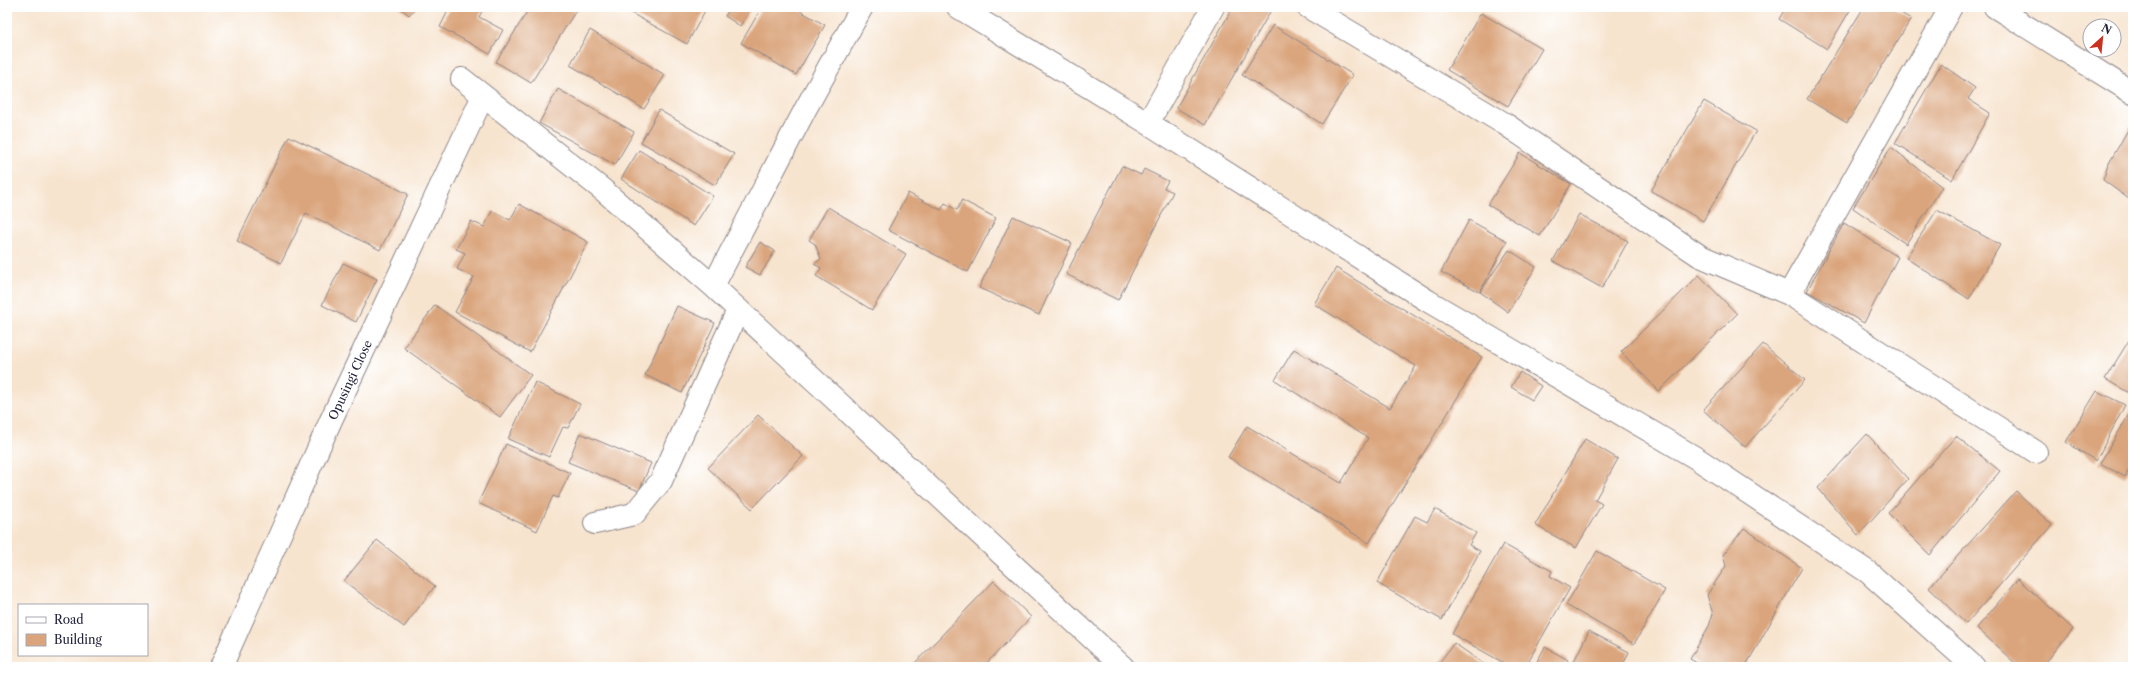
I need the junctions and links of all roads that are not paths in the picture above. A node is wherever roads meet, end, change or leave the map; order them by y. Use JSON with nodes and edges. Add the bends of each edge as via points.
{"nodes":[{"id":1,"x":862,"y":7,"type":"edge"},
{"id":2,"x":958,"y":7,"type":"edge"},
{"id":3,"x":1213,"y":7,"type":"edge"},
{"id":4,"x":1308,"y":7,"type":"edge"},
{"id":5,"x":1951,"y":7,"type":"edge"},
{"id":6,"x":1995,"y":7,"type":"edge"},
{"id":7,"x":462,"y":78,"type":"dead end"},
{"id":8,"x":2133,"y":93,"type":"edge"},
{"id":9,"x":483,"y":96,"type":"junction"},
{"id":10,"x":1148,"y":123,"type":"junction"},
{"id":11,"x":713,"y":286,"type":"junction"},
{"id":12,"x":1789,"y":294,"type":"junction"},
{"id":13,"x":738,"y":310,"type":"junction"},
{"id":14,"x":2036,"y":452,"type":"dead end"},
{"id":15,"x":595,"y":523,"type":"dead end"},
{"id":16,"x":221,"y":667,"type":"edge"},
{"id":17,"x":1123,"y":667,"type":"edge"},
{"id":18,"x":1974,"y":667,"type":"edge"}],
"edges":[{"from":1,"to":11,"type":"street"},
{"from":2,"to":10,"type":"street"},
{"from":3,"to":10,"type":"street"},
{"from":4,"to":12,"type":"street","via":[[1505,124],[1700,256]]},
{"from":5,"to":12,"type":"street"},
{"from":6,"to":8,"type":"street"},
{"from":7,"to":9,"type":"street"},
{"from":9,"to":11,"type":"street","via":[[603,190]]},
{"from":9,"to":16,"type":"street","name":"Opusingi Close","via":[[331,420]]},
{"from":10,"to":18,"type":"street","via":[[1428,301],[1703,462],[1868,572]]},
{"from":11,"to":13,"type":"street"},
{"from":12,"to":14,"type":"street"},
{"from":13,"to":15,"type":"street","via":[[661,481],[634,514]]},
{"from":13,"to":17,"type":"street"}]}
